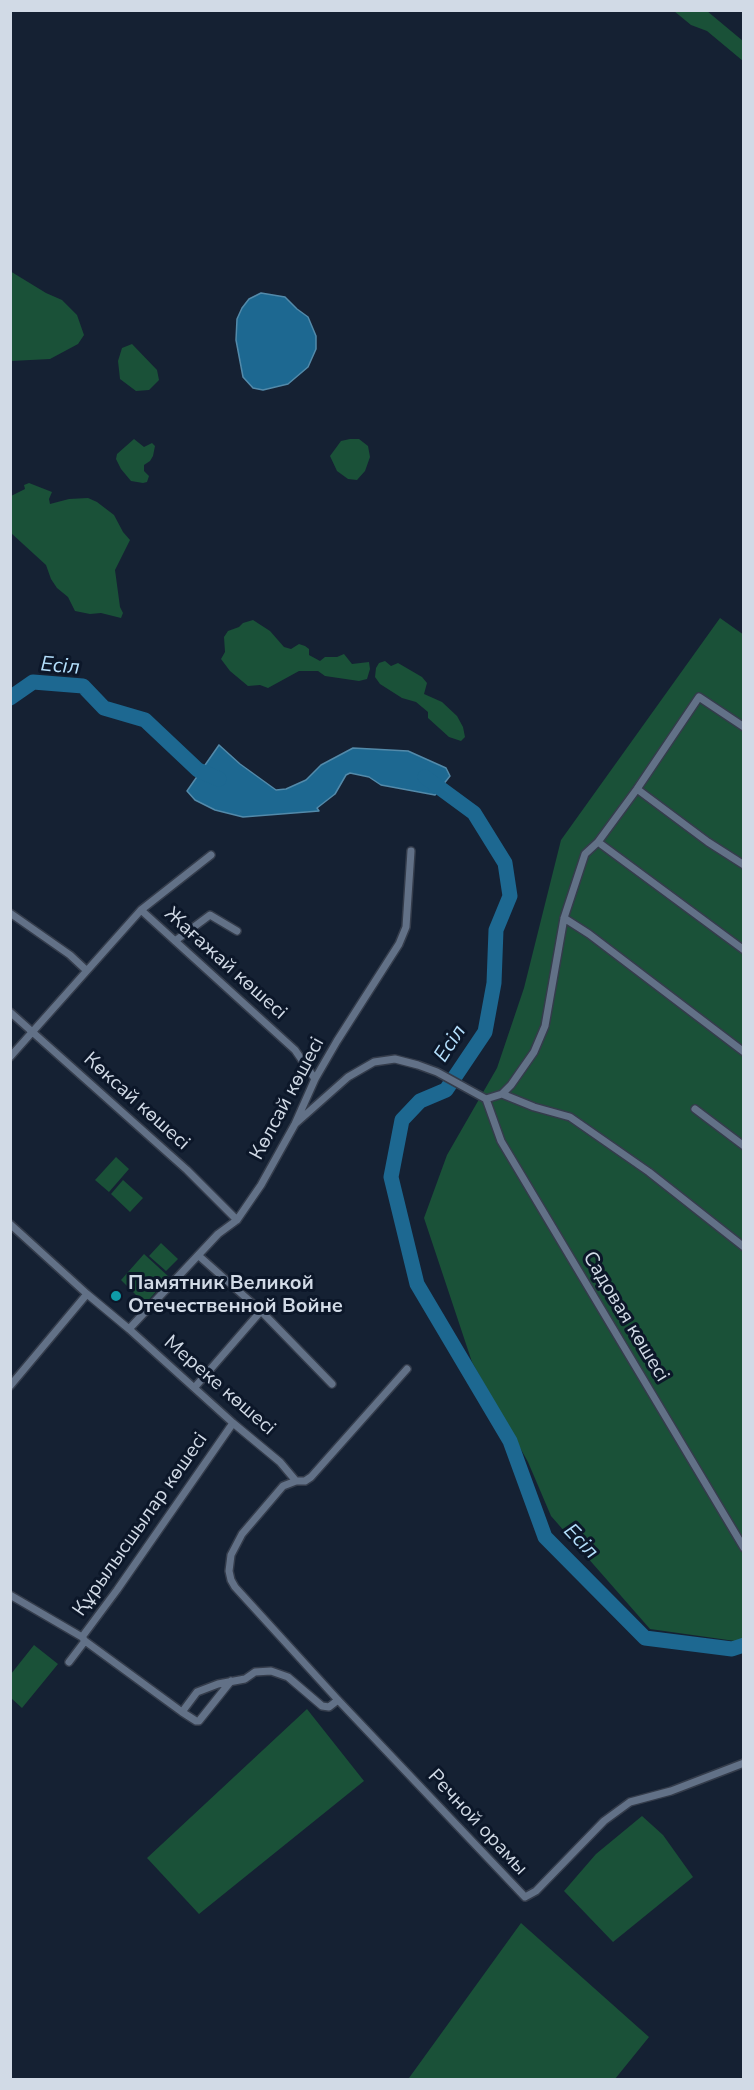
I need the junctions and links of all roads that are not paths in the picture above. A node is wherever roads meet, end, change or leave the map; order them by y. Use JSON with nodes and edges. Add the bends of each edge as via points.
{"nodes":[{"id":1,"x":744,"y":727,"type":"edge"},
{"id":2,"x":637,"y":789,"type":"junction"},
{"id":3,"x":598,"y":843,"type":"junction"},
{"id":4,"x":411,"y":851,"type":"dead end"},
{"id":5,"x":211,"y":855,"type":"dead end"},
{"id":6,"x":744,"y":865,"type":"edge"},
{"id":7,"x":141,"y":910,"type":"junction"},
{"id":8,"x":10,"y":913,"type":"edge"},
{"id":9,"x":564,"y":918,"type":"junction"},
{"id":10,"x":237,"y":930,"type":"dead end"},
{"id":11,"x":175,"y":941,"type":"junction"},
{"id":12,"x":744,"y":950,"type":"edge"},
{"id":13,"x":86,"y":970,"type":"junction"},
{"id":14,"x":10,"y":1012,"type":"edge"},
{"id":15,"x":33,"y":1032,"type":"junction"},
{"id":16,"x":744,"y":1052,"type":"edge"},
{"id":17,"x":10,"y":1057,"type":"edge"},
{"id":18,"x":315,"y":1079,"type":"junction"},
{"id":19,"x":502,"y":1094,"type":"junction"},
{"id":20,"x":486,"y":1099,"type":"junction"},
{"id":21,"x":695,"y":1109,"type":"dead end"},
{"id":22,"x":296,"y":1124,"type":"junction"},
{"id":23,"x":744,"y":1146,"type":"edge"},
{"id":24,"x":237,"y":1220,"type":"junction"},
{"id":25,"x":10,"y":1224,"type":"edge"},
{"id":26,"x":744,"y":1247,"type":"edge"},
{"id":27,"x":199,"y":1256,"type":"junction"},
{"id":28,"x":87,"y":1294,"type":"junction"},
{"id":29,"x":261,"y":1311,"type":"junction"},
{"id":30,"x":129,"y":1329,"type":"junction"},
{"id":31,"x":408,"y":1369,"type":"dead end"},
{"id":32,"x":332,"y":1384,"type":"dead end"},
{"id":33,"x":10,"y":1386,"type":"edge"},
{"id":34,"x":195,"y":1387,"type":"junction"},
{"id":35,"x":233,"y":1423,"type":"junction"},
{"id":36,"x":296,"y":1481,"type":"junction"},
{"id":37,"x":744,"y":1548,"type":"edge"},
{"id":38,"x":10,"y":1595,"type":"edge"},
{"id":39,"x":83,"y":1639,"type":"junction"},
{"id":40,"x":69,"y":1662,"type":"dead end"},
{"id":41,"x":231,"y":1681,"type":"junction"},
{"id":42,"x":338,"y":1700,"type":"junction"},
{"id":43,"x":182,"y":1712,"type":"junction"},
{"id":44,"x":744,"y":1762,"type":"edge"}],
"edges":[{"from":1,"to":2,"type":"street","via":[[699,697]]},
{"from":2,"to":3,"type":"street"},
{"from":2,"to":6,"type":"street"},
{"from":3,"to":9,"type":"street","via":[[585,854]]},
{"from":3,"to":12,"type":"street"},
{"from":4,"to":18,"type":"street","name":"Көлсай көшесі","via":[[406,927],[399,944]]},
{"from":5,"to":7,"type":"street"},
{"from":7,"to":11,"type":"street","name":"Жағажай көшесі"},
{"from":7,"to":13,"type":"street","name":"Жағажай көшесі"},
{"from":8,"to":13,"type":"street"},
{"from":9,"to":16,"type":"street"},
{"from":9,"to":19,"type":"street","via":[[545,1026],[534,1052]]},
{"from":10,"to":11,"type":"street","via":[[210,915]]},
{"from":11,"to":18,"type":"street","name":"Жағажай көшесі","via":[[295,1050]]},
{"from":13,"to":15,"type":"street","name":"Жағажай көшесі"},
{"from":14,"to":15,"type":"street","name":"Көксай көшесі"},
{"from":15,"to":17,"type":"street","name":"Жағажай көшесі"},
{"from":15,"to":24,"type":"street","name":"Көксай көшесі"},
{"from":18,"to":22,"type":"street","name":"Көлсай көшесі"},
{"from":19,"to":20,"type":"street"},
{"from":19,"to":26,"type":"street","via":[[570,1117]]},
{"from":20,"to":22,"type":"street","via":[[437,1072],[395,1059],[375,1062],[348,1077]]},
{"from":20,"to":37,"type":"street","name":"Садовая көшесі","via":[[501,1141]]},
{"from":21,"to":23,"type":"street"},
{"from":22,"to":24,"type":"street","name":"Көлсай көшесі"},
{"from":24,"to":27,"type":"street","name":"Көлсай көшесі"},
{"from":25,"to":28,"type":"street","name":"Мереке көшесі"},
{"from":27,"to":29,"type":"street"},
{"from":27,"to":30,"type":"street","name":"Көлсай көшесі"},
{"from":28,"to":30,"type":"street","name":"Мереке көшесі"},
{"from":28,"to":33,"type":"street"},
{"from":29,"to":32,"type":"street"},
{"from":29,"to":34,"type":"street"},
{"from":30,"to":34,"type":"street","name":"Мереке көшесі"},
{"from":31,"to":36,"type":"street","name":"Речной орамы","via":[[310,1477]]},
{"from":34,"to":35,"type":"street","name":"Мереке көшесі"},
{"from":35,"to":36,"type":"street","name":"Мереке көшесі","via":[[280,1462]]},
{"from":35,"to":39,"type":"street","name":"Құрылысшылар көшесі"},
{"from":36,"to":42,"type":"street","name":"Речной орамы","via":[[283,1486],[242,1534],[231,1555],[231,1580]]},
{"from":38,"to":39,"type":"street","name":"Құрылысшылар көшесі"},
{"from":39,"to":40,"type":"street"},
{"from":39,"to":43,"type":"street"},
{"from":41,"to":42,"type":"street","via":[[271,1671],[288,1677],[322,1706],[329,1707]]},
{"from":41,"to":43,"type":"street","via":[[197,1692]]},
{"from":41,"to":43,"type":"street","via":[[199,1721]]},
{"from":42,"to":44,"type":"street","name":"Речной орамы","via":[[525,1897],[536,1891],[604,1821],[630,1802],[671,1791]]}]}
